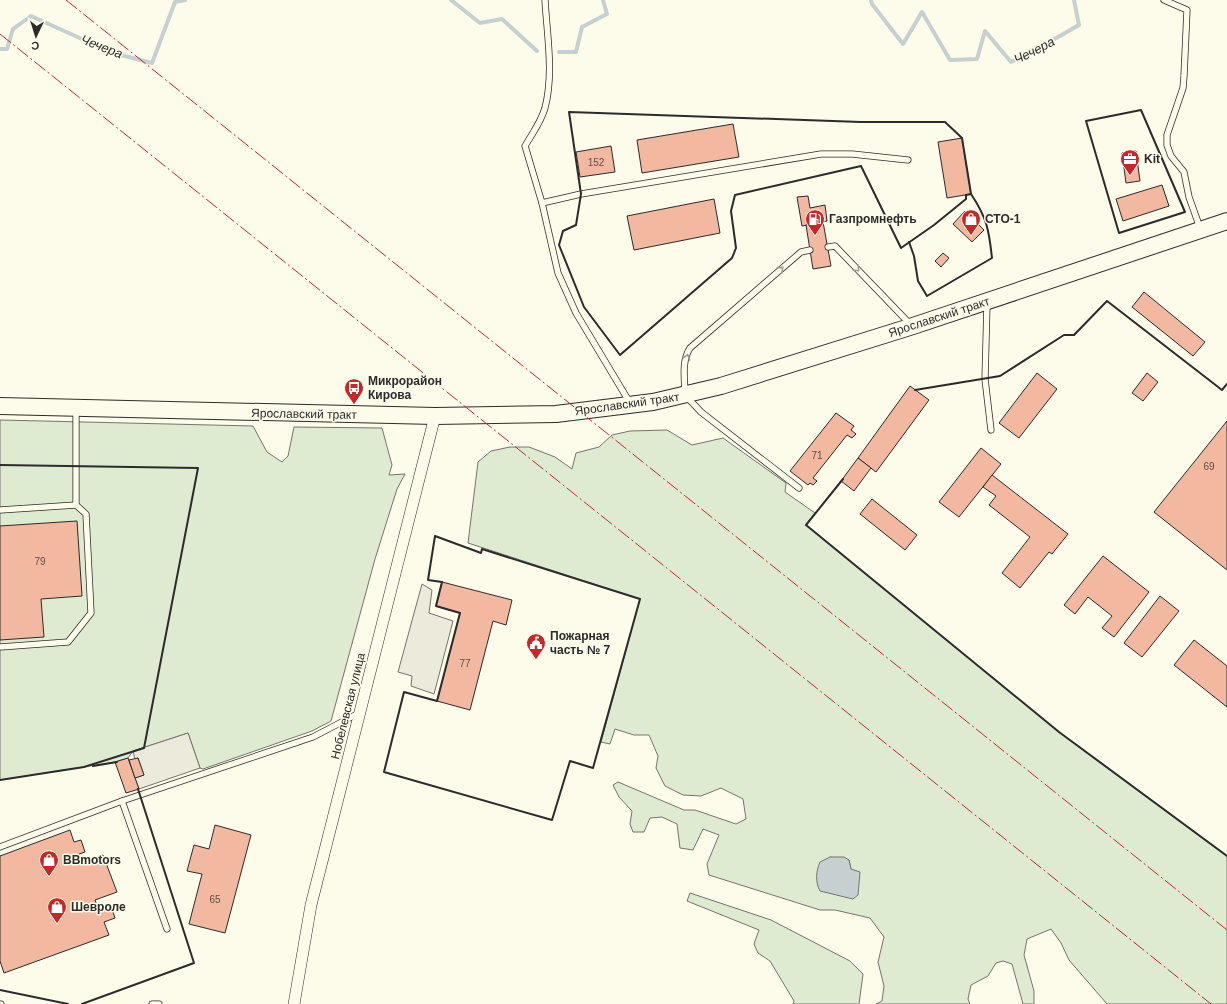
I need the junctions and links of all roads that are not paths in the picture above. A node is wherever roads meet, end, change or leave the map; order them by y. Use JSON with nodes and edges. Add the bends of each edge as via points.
{"nodes":[{"id":1,"x":545,"y":0,"type":"edge"},
{"id":2,"x":1164,"y":0,"type":"edge"},
{"id":3,"x":908,"y":160,"type":"dead end"},
{"id":4,"x":542,"y":203,"type":"junction"},
{"id":5,"x":1227,"y":221,"type":"edge"},
{"id":6,"x":1201,"y":230,"type":"junction"},
{"id":7,"x":828,"y":247,"type":"dead end"},
{"id":8,"x":810,"y":250,"type":"dead end"},
{"id":9,"x":987,"y":302,"type":"junction"},
{"id":10,"x":912,"y":326,"type":"junction"},
{"id":11,"x":685,"y":395,"type":"junction"},
{"id":12,"x":631,"y":405,"type":"junction"},
{"id":13,"x":0,"y":406,"type":"edge"},
{"id":14,"x":76,"y":408,"type":"junction"},
{"id":15,"x":435,"y":416,"type":"junction"},
{"id":16,"x":991,"y":430,"type":"dead end"},
{"id":17,"x":799,"y":488,"type":"dead end"},
{"id":18,"x":76,"y":506,"type":"junction"},
{"id":19,"x":0,"y":510,"type":"edge"},
{"id":20,"x":0,"y":647,"type":"edge"},
{"id":21,"x":360,"y":713,"type":"junction"},
{"id":22,"x":122,"y":801,"type":"junction"},
{"id":23,"x":0,"y":847,"type":"edge"},
{"id":24,"x":167,"y":928,"type":"dead end"},
{"id":25,"x":152,"y":1004,"type":"edge"},
{"id":26,"x":159,"y":1004,"type":"edge"},
{"id":27,"x":294,"y":1004,"type":"edge"}],
"edges":[{"from":1,"to":4,"type":"lane","via":[[550,68],[548,90],[539,124],[525,146]]},
{"from":2,"to":6,"type":"lane","via":[[1186,10],[1184,76],[1167,134],[1167,145],[1171,156],[1184,172],[1189,197]]},
{"from":3,"to":4,"type":"lane","via":[[852,154],[821,154],[581,194]]},
{"from":4,"to":12,"type":"lane","via":[[558,273],[576,313]]},
{"from":5,"to":6,"type":"street","name":"Ярославский тракт"},
{"from":6,"to":9,"type":"street","name":"Ярославский тракт"},
{"from":7,"to":10,"type":"lane","one_way":true,"via":[[836,246]]},
{"from":11,"to":8,"type":"lane","one_way":true,"via":[[684,365],[690,348],[801,252]]},
{"from":9,"to":10,"type":"street","name":"Ярославский тракт"},
{"from":9,"to":16,"type":"lane","via":[[986,379]]},
{"from":10,"to":11,"type":"street","name":"Ярославский тракт"},
{"from":11,"to":12,"type":"street","name":"Ярославский тракт"},
{"from":11,"to":17,"type":"lane","via":[[701,412]]},
{"from":12,"to":15,"type":"street","name":"Ярославский тракт","via":[[556,414]]},
{"from":13,"to":14,"type":"street","name":"Ярославский тракт"},
{"from":14,"to":15,"type":"street","name":"Ярославский тракт"},
{"from":14,"to":18,"type":"lane"},
{"from":15,"to":21,"type":"street","name":"Нобелевская улица"},
{"from":18,"to":19,"type":"lane"},
{"from":18,"to":20,"type":"lane","via":[[86,514],[91,613],[68,642]]},
{"from":21,"to":22,"type":"lane","via":[[313,737]]},
{"from":21,"to":27,"type":"street","name":"Нобелевская улица","via":[[311,905]]},
{"from":22,"to":23,"type":"lane"},
{"from":22,"to":24,"type":"lane"},
{"from":25,"to":26,"type":"lane"}]}
